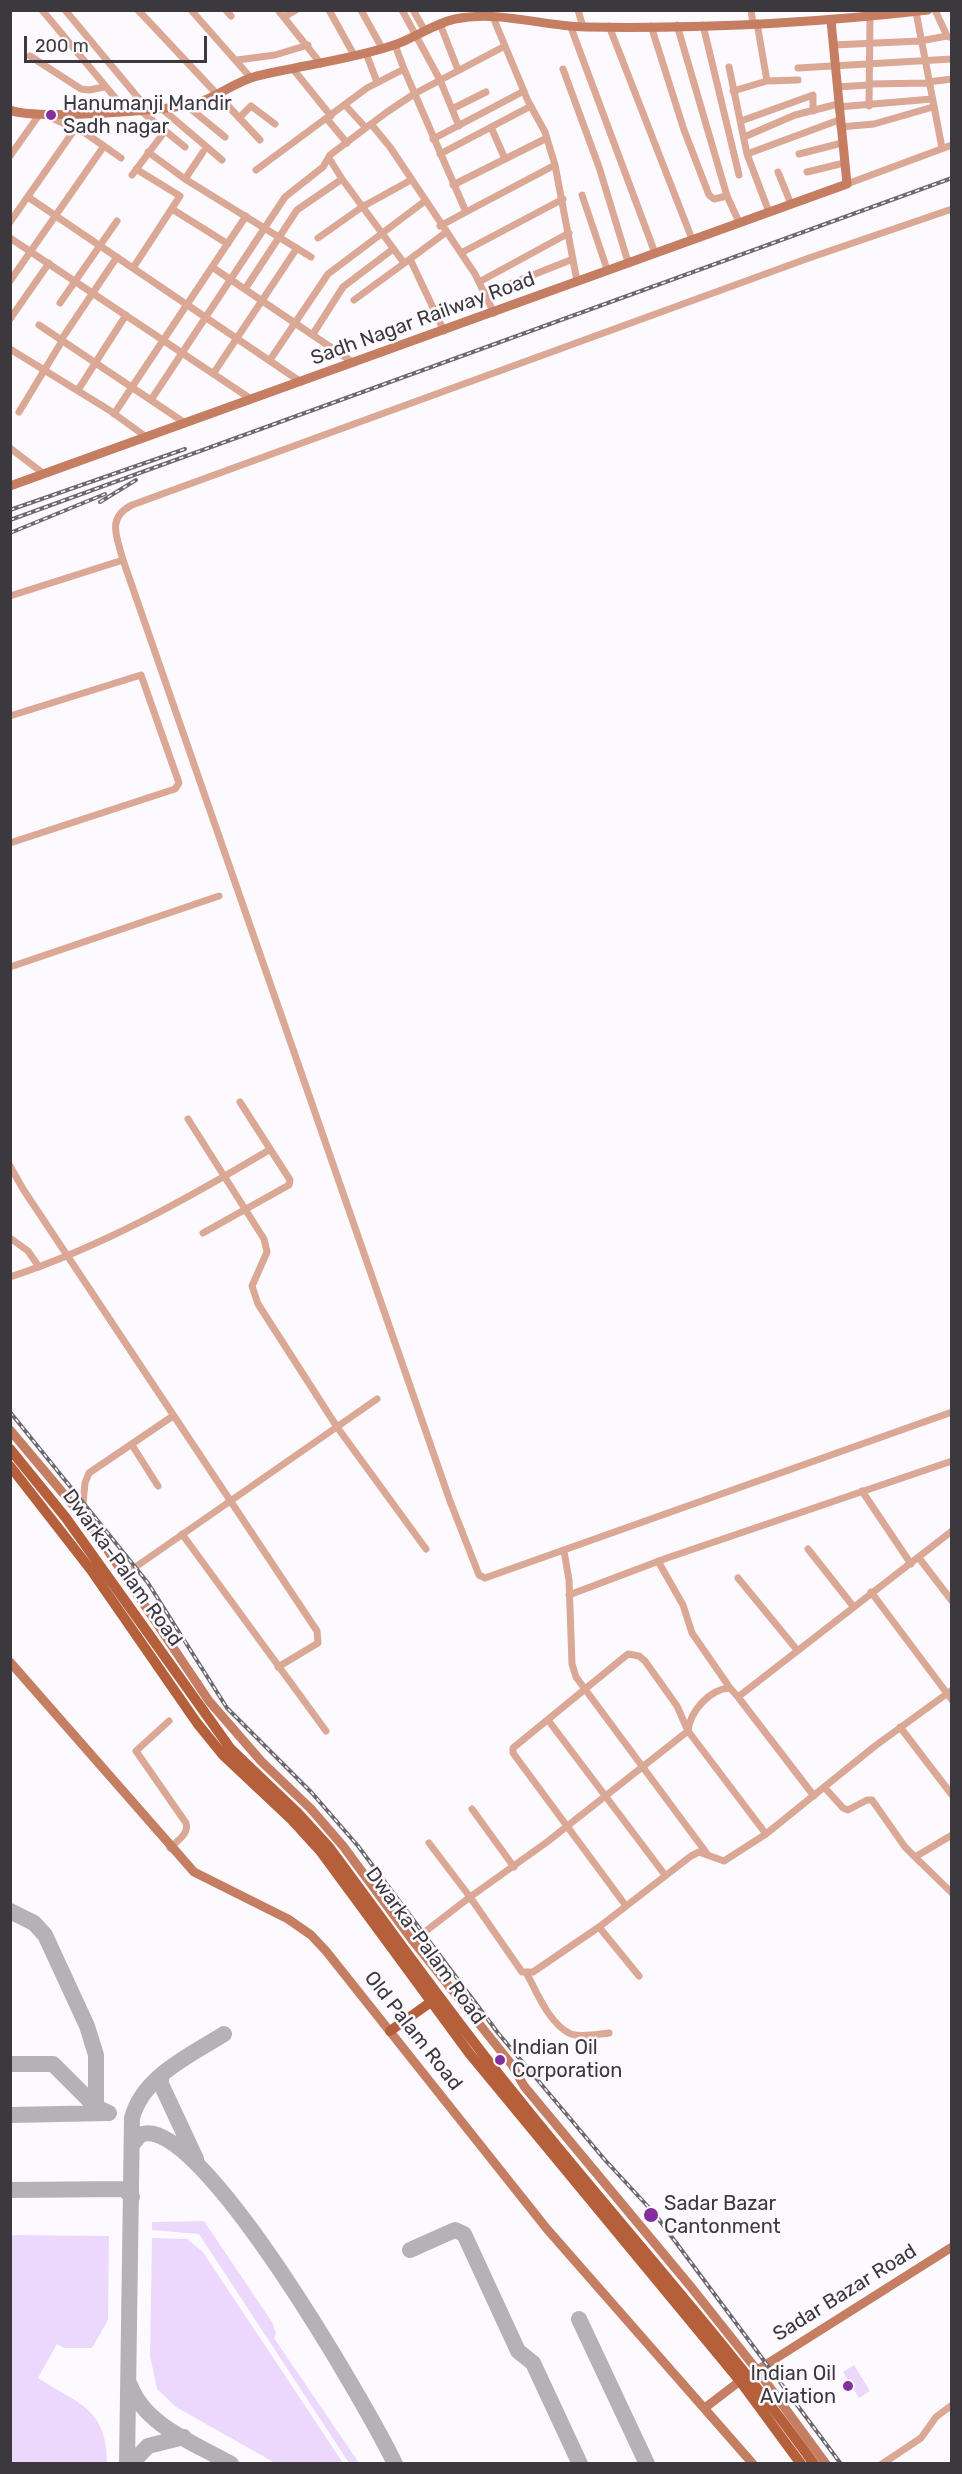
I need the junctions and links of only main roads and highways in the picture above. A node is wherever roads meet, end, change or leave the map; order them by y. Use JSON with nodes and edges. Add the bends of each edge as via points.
{"nodes":[{"id":1,"x":10,"y":1449,"type":"edge"},
{"id":2,"x":10,"y":1466,"type":"edge"},
{"id":3,"x":431,"y":2002,"type":"junction"},
{"id":4,"x":390,"y":2031,"type":"road end"},
{"id":5,"x":743,"y":2379,"type":"junction"},
{"id":6,"x":801,"y":2463,"type":"edge"},
{"id":7,"x":814,"y":2463,"type":"edge"}],
"edges":[{"from":1,"to":5,"type":"main road","name":"Dwarka-Palam Road","via":[[66,1518],[230,1748],[329,1846],[510,2089]]},
{"from":2,"to":3,"type":"main road","name":"Dwarka-Palam Road","via":[[91,1570],[210,1739],[321,1852]]},
{"from":3,"to":4,"type":"main road"},
{"from":3,"to":5,"type":"main road","name":"Dwarka-Palam Road","via":[[509,2104]]},
{"from":5,"to":6,"type":"main road"},
{"from":5,"to":7,"type":"main road","name":"Dwarka-Palam Road"}]}
